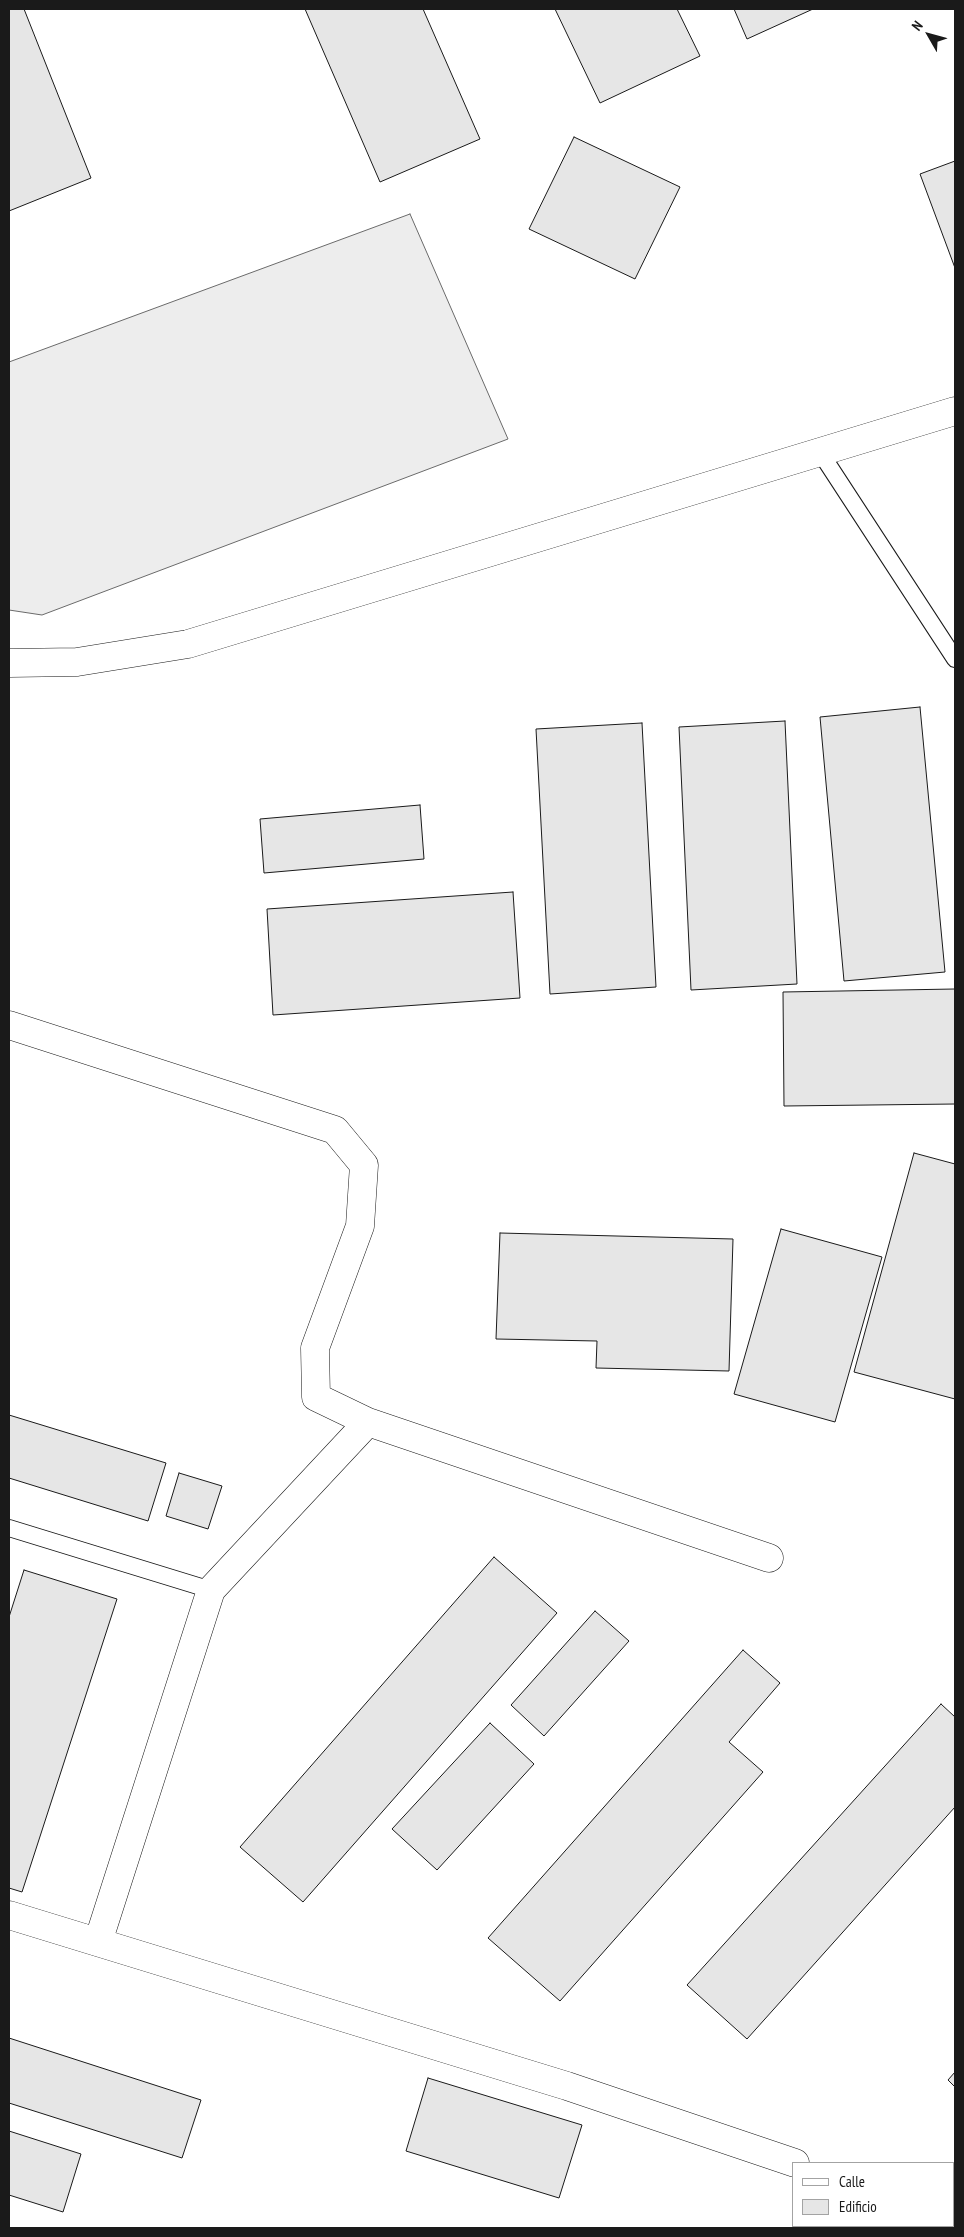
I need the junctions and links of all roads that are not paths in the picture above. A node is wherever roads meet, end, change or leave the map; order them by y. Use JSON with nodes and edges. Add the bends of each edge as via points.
{"nodes":[{"id":1,"x":955,"y":411,"type":"edge"},
{"id":2,"x":820,"y":452,"type":"junction"},
{"id":3,"x":955,"y":659,"type":"edge"},
{"id":4,"x":9,"y":663,"type":"edge"},
{"id":5,"x":9,"y":1025,"type":"edge"},
{"id":6,"x":368,"y":1422,"type":"junction"},
{"id":7,"x":9,"y":1528,"type":"edge"},
{"id":8,"x":769,"y":1558,"type":"dead end"},
{"id":9,"x":211,"y":1590,"type":"junction"},
{"id":10,"x":9,"y":1915,"type":"edge"},
{"id":11,"x":98,"y":1942,"type":"junction"},
{"id":12,"x":792,"y":2162,"type":"edge"}],
"edges":[{"from":1,"to":2,"type":"street"},
{"from":2,"to":3,"type":"lane"},
{"from":2,"to":4,"type":"street","via":[[188,644],[77,662]]},
{"from":5,"to":6,"type":"street","via":[[335,1130],[364,1165],[360,1226],[315,1348],[316,1397]]},
{"from":6,"to":8,"type":"street"},
{"from":6,"to":9,"type":"street"},
{"from":7,"to":9,"type":"lane"},
{"from":9,"to":11,"type":"street"},
{"from":10,"to":11,"type":"street"},
{"from":11,"to":12,"type":"street","via":[[567,2086]]}]}
